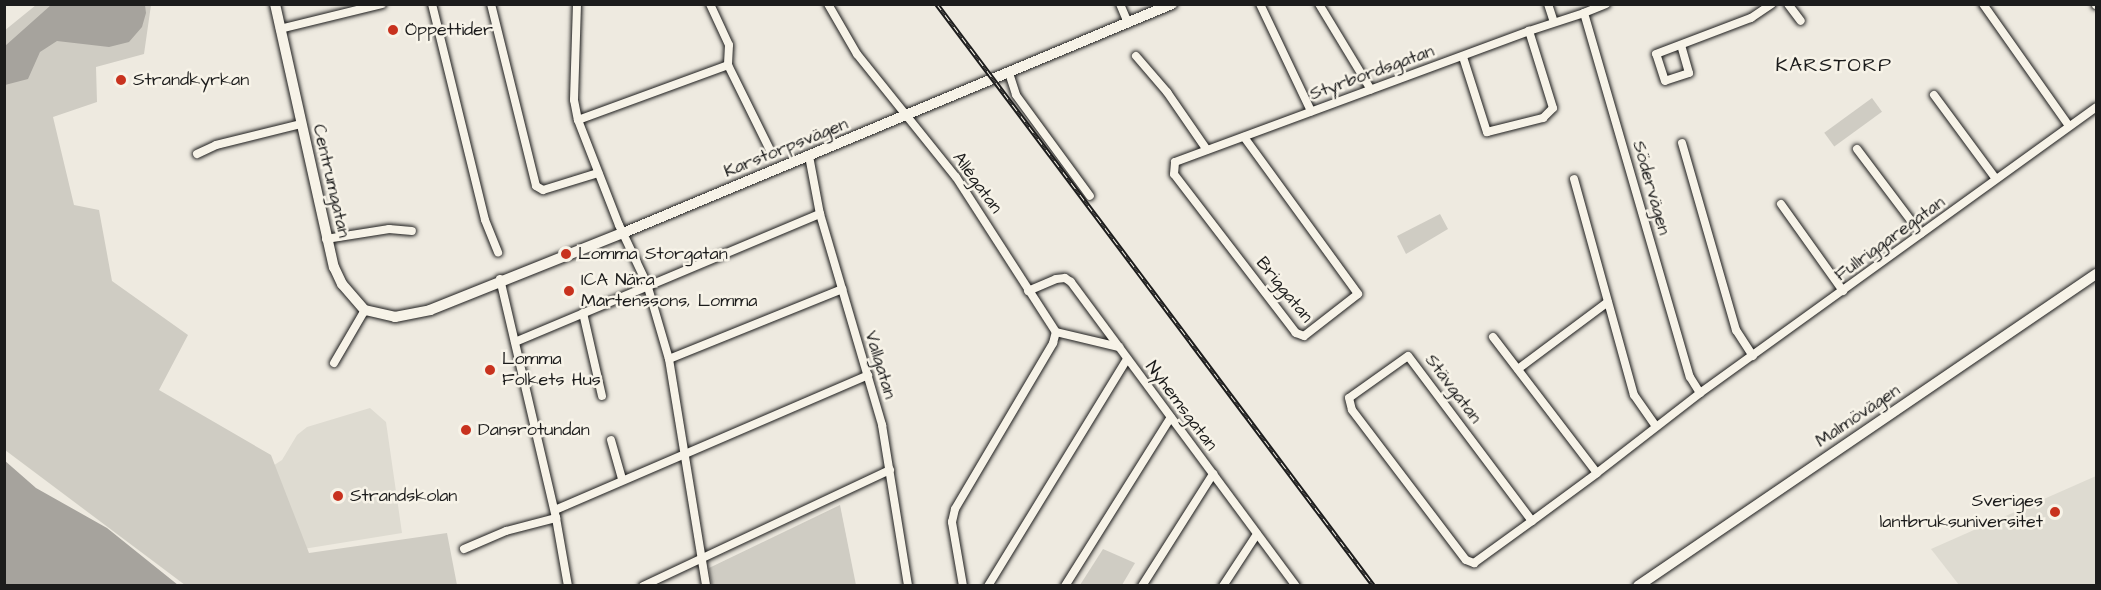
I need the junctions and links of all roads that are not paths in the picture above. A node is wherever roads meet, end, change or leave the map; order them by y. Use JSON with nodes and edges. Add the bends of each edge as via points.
{"nodes":[{"id":1,"x":275,"y":4,"type":"edge"},
{"id":2,"x":382,"y":4,"type":"edge"},
{"id":3,"x":432,"y":4,"type":"edge"},
{"id":4,"x":491,"y":4,"type":"edge"},
{"id":5,"x":577,"y":4,"type":"edge"},
{"id":6,"x":710,"y":4,"type":"edge"},
{"id":7,"x":828,"y":4,"type":"edge"},
{"id":8,"x":1120,"y":4,"type":"edge"},
{"id":9,"x":1172,"y":4,"type":"edge"},
{"id":10,"x":1260,"y":4,"type":"edge"},
{"id":11,"x":1318,"y":4,"type":"edge"},
{"id":12,"x":1548,"y":4,"type":"edge"},
{"id":13,"x":1606,"y":4,"type":"edge"},
{"id":14,"x":1772,"y":4,"type":"edge"},
{"id":15,"x":1788,"y":4,"type":"edge"},
{"id":16,"x":1983,"y":4,"type":"edge"},
{"id":17,"x":362,"y":7,"type":"edge"},
{"id":18,"x":1584,"y":13,"type":"junction"},
{"id":19,"x":1800,"y":21,"type":"dead end"},
{"id":20,"x":1554,"y":22,"type":"junction"},
{"id":21,"x":1128,"y":23,"type":"junction"},
{"id":22,"x":280,"y":28,"type":"junction"},
{"id":23,"x":1529,"y":31,"type":"junction"},
{"id":24,"x":1681,"y":45,"type":"junction"},
{"id":25,"x":1136,"y":56,"type":"dead end"},
{"id":26,"x":1463,"y":57,"type":"junction"},
{"id":27,"x":728,"y":65,"type":"junction"},
{"id":28,"x":1009,"y":73,"type":"junction"},
{"id":29,"x":1371,"y":90,"type":"junction"},
{"id":30,"x":1934,"y":95,"type":"dead end"},
{"id":31,"x":2097,"y":107,"type":"edge"},
{"id":32,"x":1311,"y":111,"type":"junction"},
{"id":33,"x":906,"y":116,"type":"junction"},
{"id":34,"x":578,"y":120,"type":"junction"},
{"id":35,"x":301,"y":124,"type":"junction"},
{"id":36,"x":2069,"y":126,"type":"junction"},
{"id":37,"x":1244,"y":137,"type":"junction"},
{"id":38,"x":1682,"y":143,"type":"dead end"},
{"id":39,"x":769,"y":148,"type":"dead end"},
{"id":40,"x":1857,"y":149,"type":"dead end"},
{"id":41,"x":1207,"y":150,"type":"junction"},
{"id":42,"x":197,"y":154,"type":"dead end"},
{"id":43,"x":810,"y":156,"type":"junction"},
{"id":44,"x":1173,"y":165,"type":"joint"},
{"id":45,"x":598,"y":173,"type":"junction"},
{"id":46,"x":1574,"y":179,"type":"dead end"},
{"id":47,"x":1996,"y":179,"type":"junction"},
{"id":48,"x":1090,"y":196,"type":"dead end"},
{"id":49,"x":1781,"y":204,"type":"dead end"},
{"id":50,"x":820,"y":214,"type":"junction"},
{"id":51,"x":412,"y":231,"type":"dead end"},
{"id":52,"x":623,"y":233,"type":"junction"},
{"id":53,"x":1921,"y":234,"type":"junction"},
{"id":54,"x":326,"y":239,"type":"junction"},
{"id":55,"x":498,"y":253,"type":"dead end"},
{"id":56,"x":2097,"y":274,"type":"edge"},
{"id":57,"x":500,"y":279,"type":"junction"},
{"id":58,"x":647,"y":284,"type":"junction"},
{"id":59,"x":842,"y":289,"type":"junction"},
{"id":60,"x":1028,"y":291,"type":"junction"},
{"id":61,"x":1844,"y":291,"type":"junction"},
{"id":62,"x":1608,"y":302,"type":"junction"},
{"id":63,"x":365,"y":310,"type":"junction"},
{"id":64,"x":582,"y":313,"type":"junction"},
{"id":65,"x":1056,"y":332,"type":"junction"},
{"id":66,"x":1493,"y":337,"type":"dead end"},
{"id":67,"x":515,"y":342,"type":"junction"},
{"id":68,"x":1119,"y":348,"type":"junction"},
{"id":69,"x":1753,"y":356,"type":"junction"},
{"id":70,"x":1127,"y":358,"type":"junction"},
{"id":71,"x":669,"y":359,"type":"junction"},
{"id":72,"x":334,"y":363,"type":"dead end"},
{"id":73,"x":1518,"y":369,"type":"junction"},
{"id":74,"x":868,"y":375,"type":"junction"},
{"id":75,"x":1700,"y":393,"type":"junction"},
{"id":76,"x":602,"y":396,"type":"dead end"},
{"id":77,"x":1171,"y":417,"type":"junction"},
{"id":78,"x":1656,"y":426,"type":"junction"},
{"id":79,"x":611,"y":440,"type":"dead end"},
{"id":80,"x":686,"y":452,"type":"junction"},
{"id":81,"x":890,"y":470,"type":"junction"},
{"id":82,"x":1597,"y":473,"type":"junction"},
{"id":83,"x":1213,"y":474,"type":"junction"},
{"id":84,"x":622,"y":480,"type":"junction"},
{"id":85,"x":556,"y":514,"type":"junction"},
{"id":86,"x":1532,"y":520,"type":"junction"},
{"id":87,"x":1257,"y":534,"type":"junction"},
{"id":88,"x":464,"y":549,"type":"dead end"},
{"id":89,"x":701,"y":557,"type":"junction"},
{"id":90,"x":1470,"y":564,"type":"joint"},
{"id":91,"x":568,"y":585,"type":"edge"},
{"id":92,"x":644,"y":585,"type":"edge"},
{"id":93,"x":706,"y":585,"type":"edge"},
{"id":94,"x":908,"y":585,"type":"edge"},
{"id":95,"x":963,"y":585,"type":"edge"},
{"id":96,"x":988,"y":585,"type":"edge"},
{"id":97,"x":1065,"y":585,"type":"edge"},
{"id":98,"x":1142,"y":585,"type":"edge"},
{"id":99,"x":1223,"y":585,"type":"edge"},
{"id":100,"x":1296,"y":585,"type":"edge"},
{"id":101,"x":1638,"y":585,"type":"edge"}],
"edges":[{"from":1,"to":22,"type":"street","name":"Centrumgatan"},
{"from":2,"to":17,"type":"street"},
{"from":3,"to":55,"type":"street","via":[[485,220]]},
{"from":4,"to":45,"type":"street","via":[[536,186],[543,190]]},
{"from":5,"to":34,"type":"street","via":[[574,100]]},
{"from":6,"to":27,"type":"street","via":[[729,45]]},
{"from":7,"to":33,"type":"street","name":"Allégatan","via":[[857,54]]},
{"from":8,"to":21,"type":"street"},
{"from":9,"to":21,"type":"street","name":"Karstorpsvägen"},
{"from":10,"to":32,"type":"street"},
{"from":11,"to":29,"type":"street"},
{"from":12,"to":20,"type":"street"},
{"from":13,"to":18,"type":"street"},
{"from":14,"to":24,"type":"street","via":[[1751,18]]},
{"from":15,"to":19,"type":"street"},
{"from":16,"to":36,"type":"street"},
{"from":17,"to":22,"type":"street"},
{"from":18,"to":20,"type":"street","name":"Styrbordsgatan"},
{"from":18,"to":75,"type":"street","name":"Södervägen","via":[[1690,377]]},
{"from":20,"to":23,"type":"street","name":"Styrbordsgatan"},
{"from":21,"to":28,"type":"street","name":"Karstorpsvägen"},
{"from":22,"to":35,"type":"street","name":"Centrumgatan"},
{"from":23,"to":26,"type":"street","name":"Styrbordsgatan"},
{"from":23,"to":26,"type":"street","via":[[1553,108],[1549,116],[1487,132]]},
{"from":24,"to":24,"type":"street","via":[[1689,73],[1665,81],[1656,54]]},
{"from":25,"to":41,"type":"street","via":[[1167,92]]},
{"from":26,"to":29,"type":"street","name":"Styrbordsgatan"},
{"from":27,"to":34,"type":"street"},
{"from":27,"to":39,"type":"street"},
{"from":28,"to":33,"type":"street","name":"Karstorpsvägen"},
{"from":28,"to":48,"type":"street","via":[[1016,95]]},
{"from":29,"to":32,"type":"street","name":"Styrbordsgatan"},
{"from":30,"to":47,"type":"street"},
{"from":31,"to":36,"type":"street","name":"Fullriggaregatan"},
{"from":32,"to":37,"type":"street","name":"Styrbordsgatan"},
{"from":33,"to":43,"type":"street","name":"Karstorpsvägen"},
{"from":33,"to":60,"type":"street","name":"Allégatan","via":[[956,177]]},
{"from":34,"to":45,"type":"street"},
{"from":35,"to":42,"type":"street","via":[[216,145]]},
{"from":35,"to":54,"type":"street","name":"Centrumgatan"},
{"from":36,"to":47,"type":"street","name":"Fullriggaregatan"},
{"from":37,"to":41,"type":"street","name":"Styrbordsgatan"},
{"from":37,"to":44,"type":"street","name":"Briggatan","via":[[1358,294],[1304,336],[1300,337],[1288,324],[1174,174]]},
{"from":38,"to":69,"type":"street","via":[[1736,330]]},
{"from":40,"to":53,"type":"street"},
{"from":41,"to":44,"type":"street","name":"Styrbordsgatan"},
{"from":43,"to":50,"type":"street","name":"Vallgatan"},
{"from":43,"to":52,"type":"street","name":"Karstorpsvägen"},
{"from":45,"to":52,"type":"street"},
{"from":46,"to":62,"type":"street"},
{"from":47,"to":53,"type":"street","name":"Fullriggaregatan"},
{"from":49,"to":61,"type":"street"},
{"from":50,"to":58,"type":"street"},
{"from":50,"to":59,"type":"street","name":"Vallgatan"},
{"from":51,"to":54,"type":"street","via":[[389,229]]},
{"from":52,"to":57,"type":"street","name":"Karstorpsvägen"},
{"from":52,"to":58,"type":"street"},
{"from":53,"to":61,"type":"street","name":"Fullriggaregatan"},
{"from":54,"to":63,"type":"street","name":"Centrumgatan","via":[[342,284]]},
{"from":56,"to":101,"type":"street","name":"Malmövägen"},
{"from":57,"to":63,"type":"street","name":"Karstorpsvägen","via":[[411,316],[380,315]]},
{"from":57,"to":67,"type":"street"},
{"from":58,"to":64,"type":"street"},
{"from":58,"to":71,"type":"street"},
{"from":59,"to":71,"type":"street"},
{"from":59,"to":74,"type":"street","name":"Vallgatan"},
{"from":60,"to":65,"type":"street","name":"Allégatan"},
{"from":60,"to":68,"type":"street","name":"Nyhemsgatan","via":[[1065,278]]},
{"from":61,"to":69,"type":"street","name":"Fullriggaregatan"},
{"from":62,"to":73,"type":"street"},
{"from":62,"to":78,"type":"street","via":[[1635,395]]},
{"from":63,"to":72,"type":"street"},
{"from":64,"to":67,"type":"street"},
{"from":64,"to":76,"type":"street"},
{"from":65,"to":68,"type":"street"},
{"from":65,"to":95,"type":"street","via":[[955,509],[952,522]]},
{"from":66,"to":73,"type":"street"},
{"from":67,"to":85,"type":"street"},
{"from":68,"to":70,"type":"street","name":"Nyhemsgatan"},
{"from":69,"to":75,"type":"street","name":"Fullriggaregatan"},
{"from":70,"to":77,"type":"street","name":"Nyhemsgatan"},
{"from":70,"to":96,"type":"street"},
{"from":71,"to":80,"type":"street"},
{"from":73,"to":82,"type":"street"},
{"from":74,"to":80,"type":"street"},
{"from":74,"to":81,"type":"street","name":"Vallgatan"},
{"from":75,"to":78,"type":"street","name":"Fullriggaregatan"},
{"from":77,"to":83,"type":"street","name":"Nyhemsgatan"},
{"from":77,"to":97,"type":"street"},
{"from":78,"to":82,"type":"street","name":"Fullriggaregatan"},
{"from":79,"to":84,"type":"street"},
{"from":80,"to":84,"type":"street"},
{"from":80,"to":89,"type":"street"},
{"from":81,"to":89,"type":"street"},
{"from":81,"to":94,"type":"street","name":"Vallgatan"},
{"from":82,"to":86,"type":"street","name":"Fullriggaregatan"},
{"from":83,"to":87,"type":"street","name":"Nyhemsgatan"},
{"from":83,"to":98,"type":"street"},
{"from":84,"to":85,"type":"street"},
{"from":85,"to":88,"type":"street"},
{"from":85,"to":91,"type":"street"},
{"from":86,"to":90,"type":"street","name":"Fullriggaregatan"},
{"from":86,"to":90,"type":"street","name":"Stävgatan","via":[[1413,360],[1404,359],[1347,402]]},
{"from":87,"to":99,"type":"street"},
{"from":87,"to":100,"type":"street","name":"Nyhemsgatan"},
{"from":89,"to":92,"type":"street"},
{"from":89,"to":93,"type":"street"}]}
